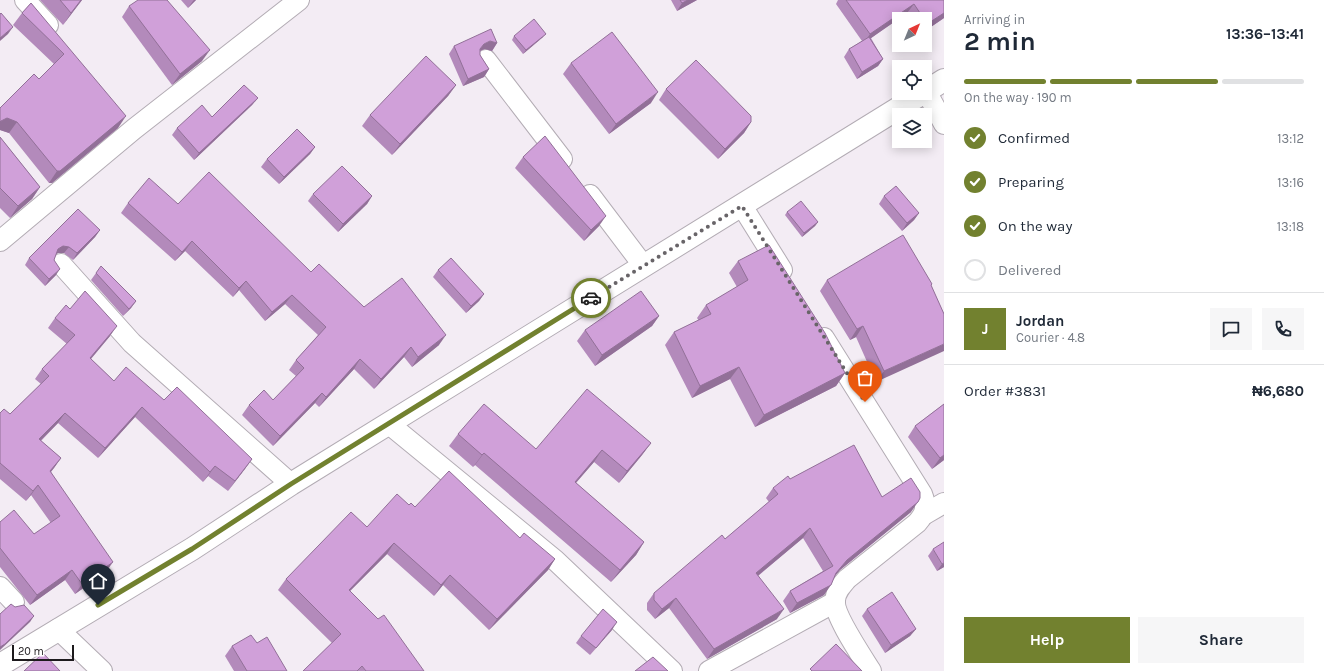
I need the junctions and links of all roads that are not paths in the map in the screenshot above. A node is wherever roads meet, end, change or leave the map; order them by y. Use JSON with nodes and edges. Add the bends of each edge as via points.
{"nodes":[{"id":1,"x":25,"y":0,"type":"edge"},
{"id":2,"x":299,"y":0,"type":"edge"},
{"id":3,"x":61,"y":41,"type":"edge"},
{"id":4,"x":486,"y":60,"type":"dead end"},
{"id":5,"x":944,"y":80,"type":"edge"},
{"id":6,"x":932,"y":88,"type":"edge"},
{"id":7,"x":912,"y":100,"type":"edge"},
{"id":8,"x":930,"y":100,"type":"edge"},
{"id":9,"x":944,"y":124,"type":"edge"},
{"id":10,"x":742,"y":206,"type":"junction"},
{"id":11,"x":0,"y":241,"type":"edge"},
{"id":12,"x":61,"y":264,"type":"dead end"},
{"id":13,"x":643,"y":265,"type":"junction"},
{"id":14,"x":792,"y":286,"type":"edge"},
{"id":15,"x":813,"y":320,"type":"edge"},
{"id":16,"x":389,"y":424,"type":"junction"},
{"id":17,"x":291,"y":484,"type":"junction"},
{"id":18,"x":944,"y":503,"type":"edge"},
{"id":19,"x":925,"y":514,"type":"junction"},
{"id":20,"x":0,"y":588,"type":"edge"},
{"id":21,"x":14,"y":602,"type":"dead end"},
{"id":22,"x":835,"y":602,"type":"junction"},
{"id":23,"x":58,"y":629,"type":"junction"},
{"id":24,"x":0,"y":665,"type":"edge"},
{"id":25,"x":102,"y":671,"type":"edge"},
{"id":26,"x":672,"y":671,"type":"edge"},
{"id":27,"x":709,"y":671,"type":"edge"},
{"id":28,"x":871,"y":671,"type":"edge"}],
"edges":[{"from":1,"to":3,"type":"street"},
{"from":2,"to":11,"type":"street","via":[[213,57],[130,123],[43,194]]},
{"from":4,"to":13,"type":"street"},
{"from":5,"to":6,"type":"main road"},
{"from":7,"to":10,"type":"main road"},
{"from":8,"to":9,"type":"street"},
{"from":10,"to":13,"type":"main road"},
{"from":10,"to":14,"type":"street"},
{"from":12,"to":17,"type":"street","via":[[132,343]]},
{"from":13,"to":16,"type":"main road"},
{"from":15,"to":19,"type":"street","via":[[922,494]]},
{"from":16,"to":17,"type":"main road"},
{"from":16,"to":26,"type":"street","via":[[555,560]]},
{"from":17,"to":23,"type":"main road","via":[[192,549]]},
{"from":18,"to":19,"type":"street"},
{"from":19,"to":22,"type":"street","via":[[847,579],[838,590]]},
{"from":20,"to":21,"type":"street"},
{"from":22,"to":27,"type":"street"},
{"from":22,"to":28,"type":"street","via":[[850,639]]},
{"from":23,"to":24,"type":"main road"},
{"from":23,"to":25,"type":"street"}]}
